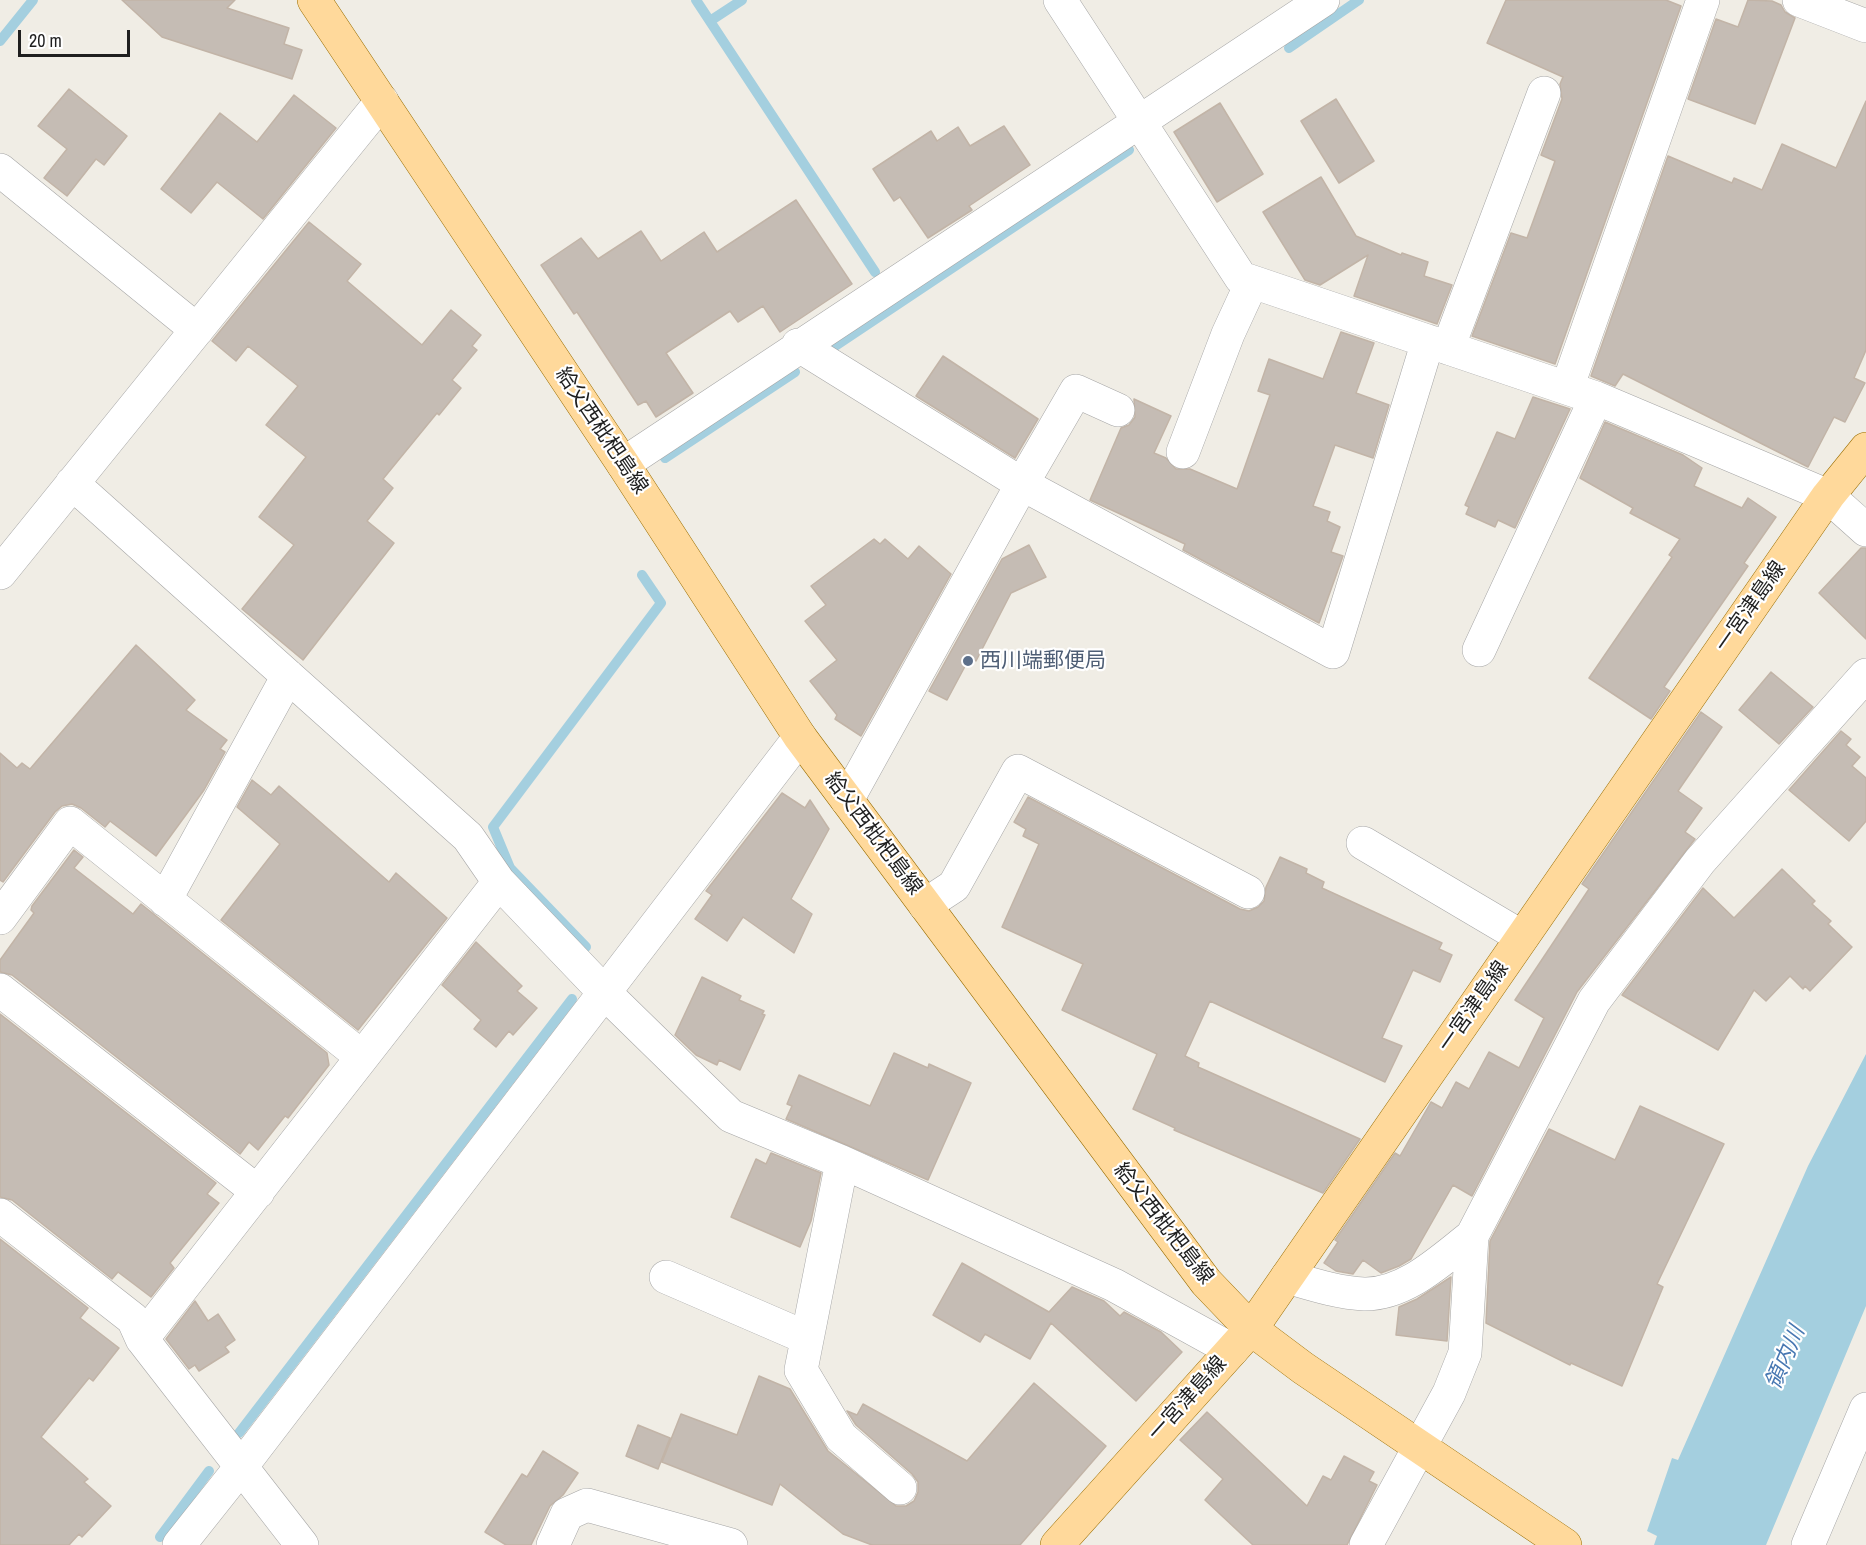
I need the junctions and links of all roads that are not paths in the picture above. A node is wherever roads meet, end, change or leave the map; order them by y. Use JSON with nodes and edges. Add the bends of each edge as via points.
{"nodes":[{"id":1,"x":314,"y":0,"type":"edge"},
{"id":2,"x":1060,"y":0,"type":"edge"},
{"id":3,"x":1323,"y":0,"type":"edge"},
{"id":4,"x":1703,"y":0,"type":"edge"},
{"id":5,"x":1798,"y":0,"type":"edge"},
{"id":6,"x":1866,"y":26,"type":"edge"},
{"id":7,"x":1544,"y":93,"type":"dead end"},
{"id":8,"x":382,"y":101,"type":"junction"},
{"id":9,"x":1139,"y":120,"type":"junction"},
{"id":10,"x":0,"y":170,"type":"edge"},
{"id":11,"x":1252,"y":282,"type":"junction"},
{"id":12,"x":197,"y":330,"type":"junction"},
{"id":13,"x":1438,"y":344,"type":"junction"},
{"id":14,"x":798,"y":345,"type":"junction"},
{"id":15,"x":1582,"y":393,"type":"junction"},
{"id":16,"x":1118,"y":410,"type":"dead end"},
{"id":17,"x":1866,"y":449,"type":"edge"},
{"id":18,"x":1183,"y":452,"type":"dead end"},
{"id":19,"x":623,"y":464,"type":"junction"},
{"id":20,"x":72,"y":483,"type":"junction"},
{"id":21,"x":1022,"y":484,"type":"junction"},
{"id":22,"x":1828,"y":496,"type":"junction"},
{"id":23,"x":1866,"y":530,"type":"edge"},
{"id":24,"x":0,"y":573,"type":"edge"},
{"id":25,"x":1479,"y":650,"type":"dead end"},
{"id":26,"x":1866,"y":675,"type":"edge"},
{"id":27,"x":288,"y":676,"type":"junction"},
{"id":28,"x":800,"y":736,"type":"junction"},
{"id":29,"x":847,"y":800,"type":"junction"},
{"id":30,"x":1363,"y":843,"type":"dead end"},
{"id":31,"x":499,"y":882,"type":"junction"},
{"id":32,"x":1248,"y":892,"type":"dead end"},
{"id":33,"x":165,"y":900,"type":"junction"},
{"id":34,"x":925,"y":905,"type":"junction"},
{"id":35,"x":0,"y":918,"type":"edge"},
{"id":36,"x":1522,"y":937,"type":"junction"},
{"id":37,"x":0,"y":990,"type":"edge"},
{"id":38,"x":605,"y":993,"type":"junction"},
{"id":39,"x":362,"y":1057,"type":"junction"},
{"id":40,"x":842,"y":1162,"type":"junction"},
{"id":41,"x":258,"y":1192,"type":"junction"},
{"id":42,"x":0,"y":1215,"type":"edge"},
{"id":43,"x":1472,"y":1236,"type":"junction"},
{"id":44,"x":666,"y":1277,"type":"dead end"},
{"id":45,"x":1287,"y":1277,"type":"junction"},
{"id":46,"x":807,"y":1338,"type":"junction"},
{"id":47,"x":142,"y":1339,"type":"junction"},
{"id":48,"x":1241,"y":1340,"type":"junction"},
{"id":49,"x":1866,"y":1409,"type":"edge"},
{"id":50,"x":1421,"y":1448,"type":"junction"},
{"id":51,"x":241,"y":1467,"type":"junction"},
{"id":52,"x":900,"y":1488,"type":"dead end"},
{"id":53,"x":178,"y":1545,"type":"edge"},
{"id":54,"x":302,"y":1545,"type":"edge"},
{"id":55,"x":553,"y":1545,"type":"edge"},
{"id":56,"x":731,"y":1545,"type":"edge"},
{"id":57,"x":1057,"y":1545,"type":"edge"},
{"id":58,"x":1366,"y":1545,"type":"edge"},
{"id":59,"x":1565,"y":1545,"type":"edge"},
{"id":60,"x":1808,"y":1545,"type":"edge"}],
"edges":[{"from":1,"to":8,"type":"main road","name":"給父西枇杷島線"},
{"from":2,"to":9,"type":"street"},
{"from":3,"to":9,"type":"street"},
{"from":4,"to":15,"type":"street"},
{"from":5,"to":6,"type":"street"},
{"from":7,"to":13,"type":"street"},
{"from":8,"to":12,"type":"street"},
{"from":8,"to":19,"type":"main road","name":"給父西枇杷島線"},
{"from":9,"to":11,"type":"street","via":[[1241,278]]},
{"from":9,"to":14,"type":"street"},
{"from":10,"to":12,"type":"street"},
{"from":11,"to":13,"type":"street"},
{"from":11,"to":18,"type":"street"},
{"from":12,"to":20,"type":"street"},
{"from":13,"to":15,"type":"street"},
{"from":13,"to":21,"type":"street","via":[[1333,652]]},
{"from":14,"to":19,"type":"street"},
{"from":14,"to":21,"type":"street"},
{"from":15,"to":22,"type":"street"},
{"from":15,"to":25,"type":"street"},
{"from":16,"to":21,"type":"street","via":[[1076,391]]},
{"from":17,"to":22,"type":"main road","name":"一宮津島線"},
{"from":19,"to":28,"type":"main road","name":"給父西枇杷島線"},
{"from":20,"to":24,"type":"street"},
{"from":20,"to":27,"type":"street"},
{"from":21,"to":29,"type":"street"},
{"from":22,"to":23,"type":"street"},
{"from":22,"to":36,"type":"main road","name":"一宮津島線"},
{"from":26,"to":43,"type":"street","via":[[1700,861],[1594,1001]]},
{"from":27,"to":31,"type":"street","via":[[468,837]]},
{"from":27,"to":33,"type":"street"},
{"from":28,"to":29,"type":"main road","name":"給父西枇杷島線"},
{"from":28,"to":38,"type":"street"},
{"from":29,"to":34,"type":"main road","name":"給父西枇杷島線"},
{"from":30,"to":36,"type":"street"},
{"from":31,"to":38,"type":"street"},
{"from":31,"to":39,"type":"street"},
{"from":32,"to":34,"type":"street","via":[[1018,771],[954,885]]},
{"from":33,"to":35,"type":"street","via":[[70,823]]},
{"from":33,"to":39,"type":"street"},
{"from":34,"to":48,"type":"main road","name":"給父西枇杷島線","via":[[1198,1273]]},
{"from":36,"to":45,"type":"main road","name":"一宮津島線"},
{"from":37,"to":41,"type":"street"},
{"from":38,"to":40,"type":"street","via":[[731,1116]]},
{"from":38,"to":51,"type":"street"},
{"from":39,"to":41,"type":"street"},
{"from":40,"to":46,"type":"street"},
{"from":40,"to":48,"type":"street"},
{"from":41,"to":47,"type":"street"},
{"from":42,"to":47,"type":"street","via":[[133,1320]]},
{"from":43,"to":45,"type":"street","via":[[1428,1271],[1400,1286],[1365,1294]]},
{"from":43,"to":50,"type":"street","via":[[1465,1353]]},
{"from":44,"to":46,"type":"street"},
{"from":45,"to":48,"type":"main road","name":"一宮津島線"},
{"from":46,"to":52,"type":"street","via":[[801,1370],[806,1381],[841,1437]]},
{"from":47,"to":51,"type":"street"},
{"from":48,"to":50,"type":"main road","name":"給父西枇杷島線"},
{"from":48,"to":57,"type":"main road","name":"一宮津島線"},
{"from":49,"to":60,"type":"street"},
{"from":50,"to":58,"type":"street"},
{"from":50,"to":59,"type":"main road","name":"給父西枇杷島線"},
{"from":51,"to":53,"type":"street"},
{"from":51,"to":54,"type":"street"},
{"from":55,"to":56,"type":"street","via":[[567,1514],[587,1505]]}]}
